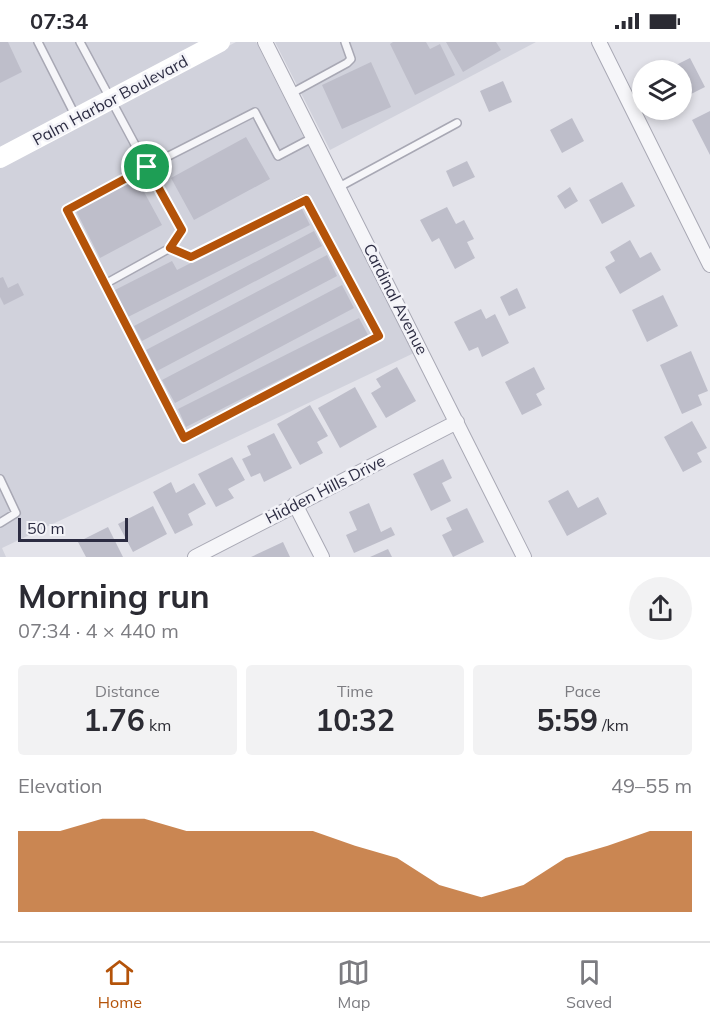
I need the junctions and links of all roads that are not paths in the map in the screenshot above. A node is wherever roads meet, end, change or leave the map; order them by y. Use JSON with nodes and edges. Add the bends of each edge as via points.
{"nodes":[{"id":1,"x":38,"y":42,"type":"edge"},
{"id":2,"x":80,"y":42,"type":"edge"},
{"id":3,"x":220,"y":42,"type":"edge"},
{"id":4,"x":265,"y":42,"type":"edge"},
{"id":5,"x":345,"y":42,"type":"edge"},
{"id":6,"x":599,"y":42,"type":"edge"},
{"id":7,"x":197,"y":47,"type":"edge"},
{"id":8,"x":292,"y":93,"type":"junction"},
{"id":9,"x":111,"y":98,"type":"junction"},
{"id":10,"x":76,"y":117,"type":"junction"},
{"id":11,"x":457,"y":123,"type":"dead end"},
{"id":12,"x":314,"y":137,"type":"junction"},
{"id":13,"x":0,"y":158,"type":"edge"},
{"id":14,"x":147,"y":167,"type":"junction"},
{"id":15,"x":339,"y":187,"type":"junction"},
{"id":16,"x":170,"y":248,"type":"junction"},
{"id":17,"x":710,"y":265,"type":"edge"},
{"id":18,"x":105,"y":284,"type":"junction"},
{"id":19,"x":457,"y":422,"type":"junction"},
{"id":20,"x":0,"y":479,"type":"edge"},
{"id":21,"x":295,"y":504,"type":"junction"},
{"id":22,"x":0,"y":523,"type":"edge"},
{"id":23,"x":195,"y":557,"type":"edge"},
{"id":24,"x":322,"y":557,"type":"edge"},
{"id":25,"x":524,"y":557,"type":"edge"}],
"edges":[{"from":1,"to":10,"type":"lane"},
{"from":2,"to":9,"type":"lane"},
{"from":3,"to":7,"type":"main road","name":"Palm Harbor Boulevard"},
{"from":4,"to":8,"type":"street","name":"Cardinal Avenue"},
{"from":5,"to":8,"type":"lane","via":[[351,59],[347,63]]},
{"from":6,"to":17,"type":"street"},
{"from":7,"to":9,"type":"main road","name":"Palm Harbor Boulevard"},
{"from":8,"to":12,"type":"street","name":"Cardinal Avenue"},
{"from":9,"to":10,"type":"main road","name":"Palm Harbor Boulevard"},
{"from":9,"to":14,"type":"lane"},
{"from":10,"to":13,"type":"main road","name":"Palm Harbor Boulevard"},
{"from":11,"to":15,"type":"lane"},
{"from":12,"to":14,"type":"lane","via":[[278,156],[255,112]]},
{"from":12,"to":15,"type":"street","name":"Cardinal Avenue"},
{"from":14,"to":16,"type":"lane","via":[[182,230]]},
{"from":14,"to":18,"type":"lane","via":[[67,210]]},
{"from":15,"to":19,"type":"street","name":"Cardinal Avenue"},
{"from":16,"to":18,"type":"lane"},
{"from":16,"to":18,"type":"lane","via":[[191,257],[306,200],[379,336],[184,438]]},
{"from":19,"to":21,"type":"street","name":"Hidden Hills Drive"},
{"from":19,"to":25,"type":"street","name":"Cardinal Avenue"},
{"from":20,"to":22,"type":"lane","via":[[16,513]]},
{"from":21,"to":23,"type":"street","name":"Hidden Hills Drive"},
{"from":21,"to":24,"type":"street"}]}
